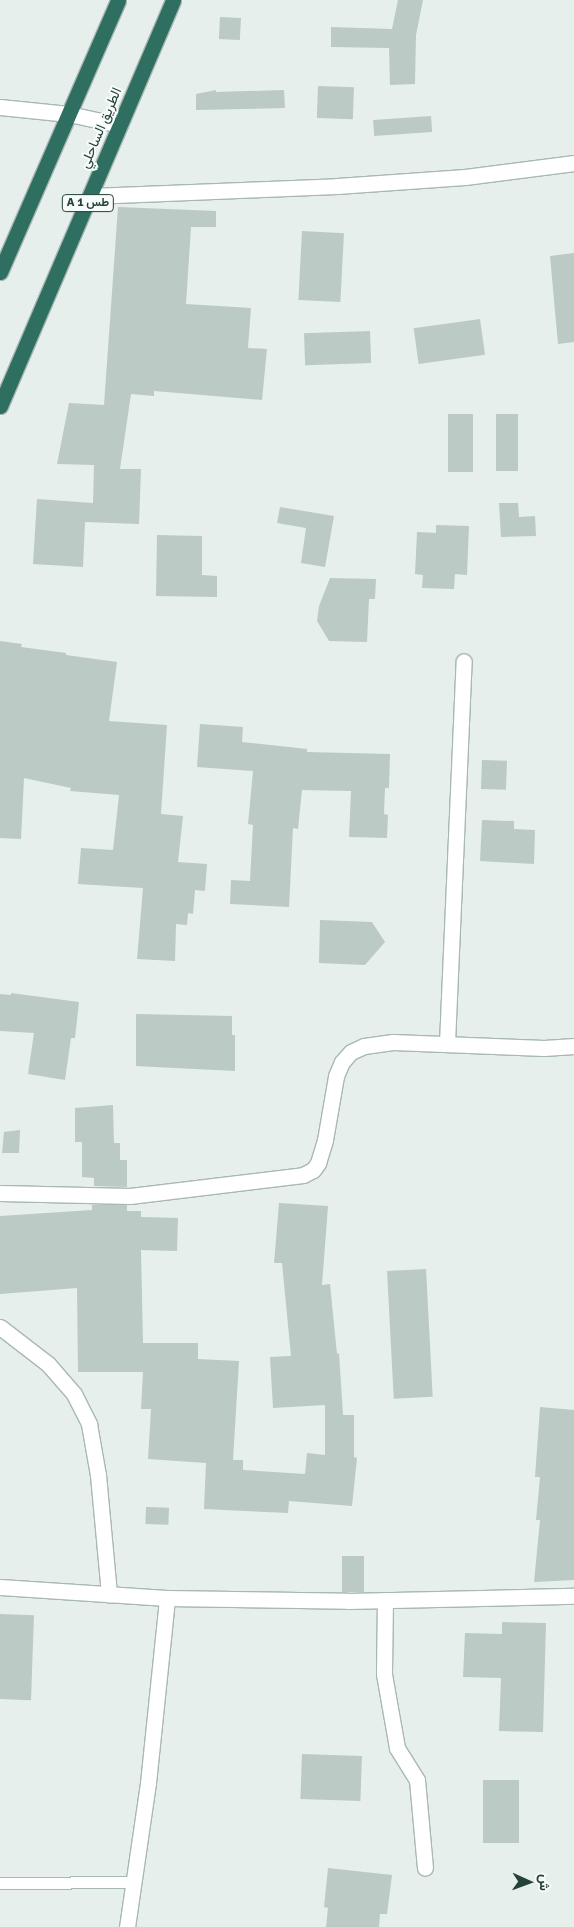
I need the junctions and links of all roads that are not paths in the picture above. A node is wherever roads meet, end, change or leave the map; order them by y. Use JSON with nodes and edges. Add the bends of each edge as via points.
{"nodes":[{"id":1,"x":118,"y":0,"type":"edge"},
{"id":2,"x":174,"y":0,"type":"edge"},
{"id":3,"x":0,"y":107,"type":"edge"},
{"id":4,"x":68,"y":114,"type":"junction"},
{"id":5,"x":120,"y":125,"type":"junction"},
{"id":6,"x":574,"y":164,"type":"edge"},
{"id":7,"x":91,"y":196,"type":"junction"},
{"id":8,"x":0,"y":272,"type":"edge"},
{"id":9,"x":0,"y":406,"type":"edge"},
{"id":10,"x":464,"y":661,"type":"dead end"},
{"id":11,"x":448,"y":1044,"type":"junction"},
{"id":12,"x":574,"y":1046,"type":"edge"},
{"id":13,"x":0,"y":1193,"type":"edge"},
{"id":14,"x":0,"y":1327,"type":"edge"},
{"id":15,"x":0,"y":1586,"type":"edge"},
{"id":16,"x":109,"y":1594,"type":"junction"},
{"id":17,"x":574,"y":1596,"type":"edge"},
{"id":18,"x":167,"y":1598,"type":"junction"},
{"id":19,"x":385,"y":1600,"type":"junction"},
{"id":20,"x":425,"y":1868,"type":"dead end"},
{"id":21,"x":133,"y":1882,"type":"junction"},
{"id":22,"x":0,"y":1883,"type":"edge"},
{"id":23,"x":127,"y":1927,"type":"edge"}],
"edges":[{"from":1,"to":4,"type":"highway"},
{"from":2,"to":5,"type":"highway","name":"الطريق الساحلي","number":"A 1 طس"},
{"from":3,"to":4,"type":"street"},
{"from":4,"to":5,"type":"street"},
{"from":4,"to":8,"type":"highway"},
{"from":5,"to":7,"type":"highway","name":"الطريق الساحلي","number":"A 1 طس"},
{"from":6,"to":7,"type":"street","via":[[465,177],[336,186]]},
{"from":7,"to":9,"type":"highway","name":"الطريق الساحلي","number":"A 1 طس"},
{"from":10,"to":11,"type":"street"},
{"from":11,"to":12,"type":"street"},
{"from":11,"to":13,"type":"street","via":[[393,1042],[364,1046],[351,1052],[336,1076],[318,1163],[303,1175],[130,1196]]},
{"from":14,"to":16,"type":"street","via":[[48,1364],[74,1394],[89,1424],[98,1476]]},
{"from":15,"to":16,"type":"street"},
{"from":16,"to":18,"type":"street"},
{"from":17,"to":19,"type":"street"},
{"from":18,"to":19,"type":"street"},
{"from":18,"to":21,"type":"street","via":[[153,1746]]},
{"from":19,"to":20,"type":"street","via":[[384,1674],[397,1748],[417,1780]]},
{"from":21,"to":22,"type":"lane"},
{"from":21,"to":23,"type":"street"}]}
